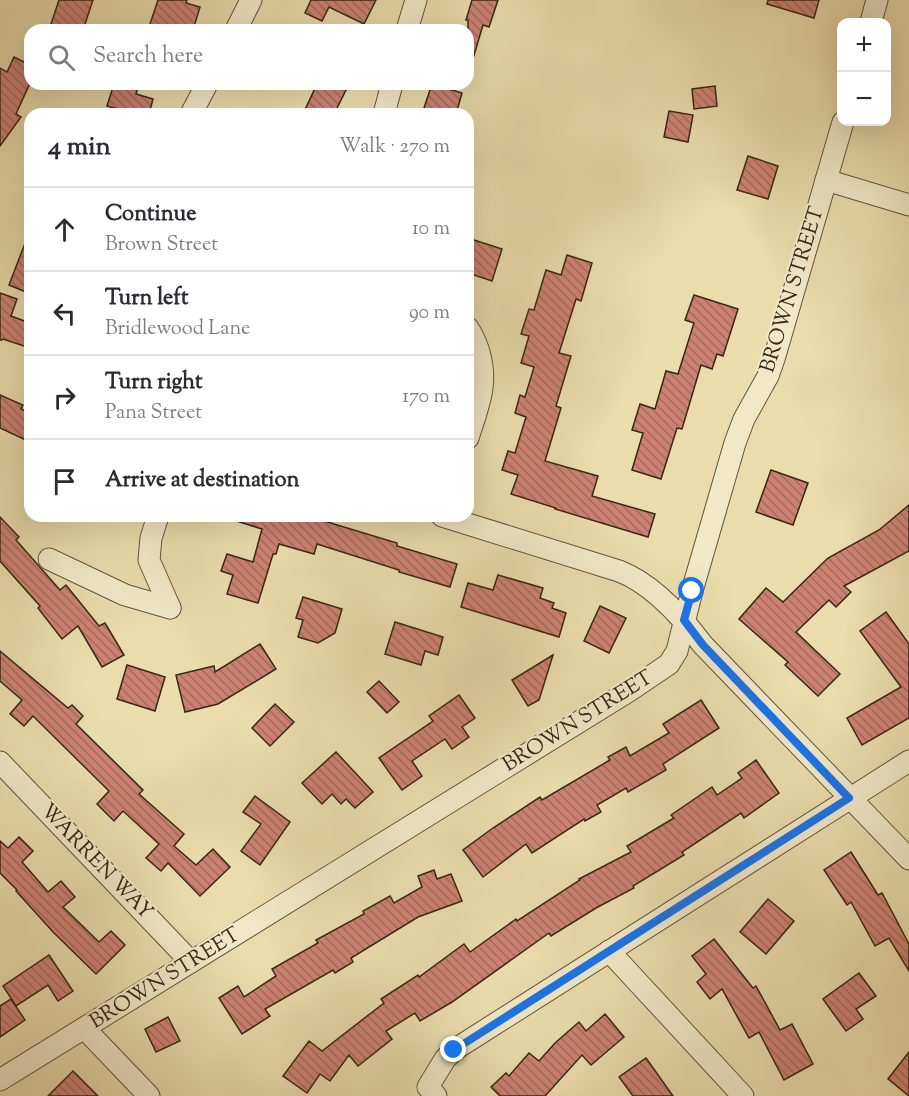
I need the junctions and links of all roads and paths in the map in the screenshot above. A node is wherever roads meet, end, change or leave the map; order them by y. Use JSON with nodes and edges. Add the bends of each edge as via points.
{"nodes":[{"id":1,"x":251,"y":0,"type":"edge"},
{"id":2,"x":416,"y":0,"type":"edge"},
{"id":3,"x":878,"y":0,"type":"edge"},
{"id":4,"x":872,"y":18,"type":"edge"},
{"id":5,"x":239,"y":24,"type":"edge"},
{"id":6,"x":409,"y":24,"type":"edge"},
{"id":7,"x":204,"y":90,"type":"edge"},
{"id":8,"x":390,"y":90,"type":"edge"},
{"id":9,"x":194,"y":108,"type":"edge"},
{"id":10,"x":386,"y":108,"type":"edge"},
{"id":11,"x":842,"y":126,"type":"edge"},
{"id":12,"x":826,"y":180,"type":"junction"},
{"id":13,"x":909,"y":205,"type":"edge"},
{"id":14,"x":474,"y":338,"type":"edge"},
{"id":15,"x":474,"y":417,"type":"edge"},
{"id":16,"x":156,"y":522,"type":"edge"},
{"id":17,"x":464,"y":522,"type":"edge"},
{"id":18,"x":49,"y":559,"type":"dead end"},
{"id":19,"x":684,"y":620,"type":"junction"},
{"id":20,"x":909,"y":761,"type":"edge"},
{"id":21,"x":0,"y":762,"type":"edge"},
{"id":22,"x":849,"y":798,"type":"junction"},
{"id":23,"x":909,"y":859,"type":"edge"},
{"id":24,"x":609,"y":951,"type":"junction"},
{"id":25,"x":191,"y":962,"type":"junction"},
{"id":26,"x":85,"y":1029,"type":"junction"},
{"id":27,"x":0,"y":1080,"type":"edge"},
{"id":28,"x":432,"y":1091,"type":"edge"},
{"id":29,"x":149,"y":1096,"type":"edge"},
{"id":30,"x":743,"y":1096,"type":"edge"}],
"edges":[{"from":1,"to":5,"type":"street"},
{"from":2,"to":6,"type":"street"},
{"from":3,"to":4,"type":"street"},
{"from":7,"to":9,"type":"street"},
{"from":8,"to":10,"type":"street"},
{"from":11,"to":12,"type":"street","name":"BROWN STREET"},
{"from":12,"to":13,"type":"street"},
{"from":12,"to":19,"type":"street","name":"BROWN STREET","via":[[774,359],[735,442]]},
{"from":14,"to":15,"type":"street","via":[[481,358],[482,388]]},
{"from":16,"to":18,"type":"street","via":[[149,560],[171,609],[125,595]]},
{"from":17,"to":19,"type":"street","via":[[628,574]]},
{"from":19,"to":22,"type":"street","via":[[703,645]]},
{"from":19,"to":25,"type":"street","name":"BROWN STREET","via":[[676,651],[663,669]]},
{"from":20,"to":22,"type":"street"},
{"from":21,"to":25,"type":"street","name":"WARREN WAY"},
{"from":22,"to":23,"type":"street"},
{"from":22,"to":24,"type":"street"},
{"from":24,"to":28,"type":"street","via":[[454,1050],[445,1059]]},
{"from":24,"to":30,"type":"street"},
{"from":25,"to":26,"type":"street","name":"BROWN STREET"},
{"from":26,"to":27,"type":"street","name":"BROWN STREET"},
{"from":26,"to":29,"type":"street"}]}
